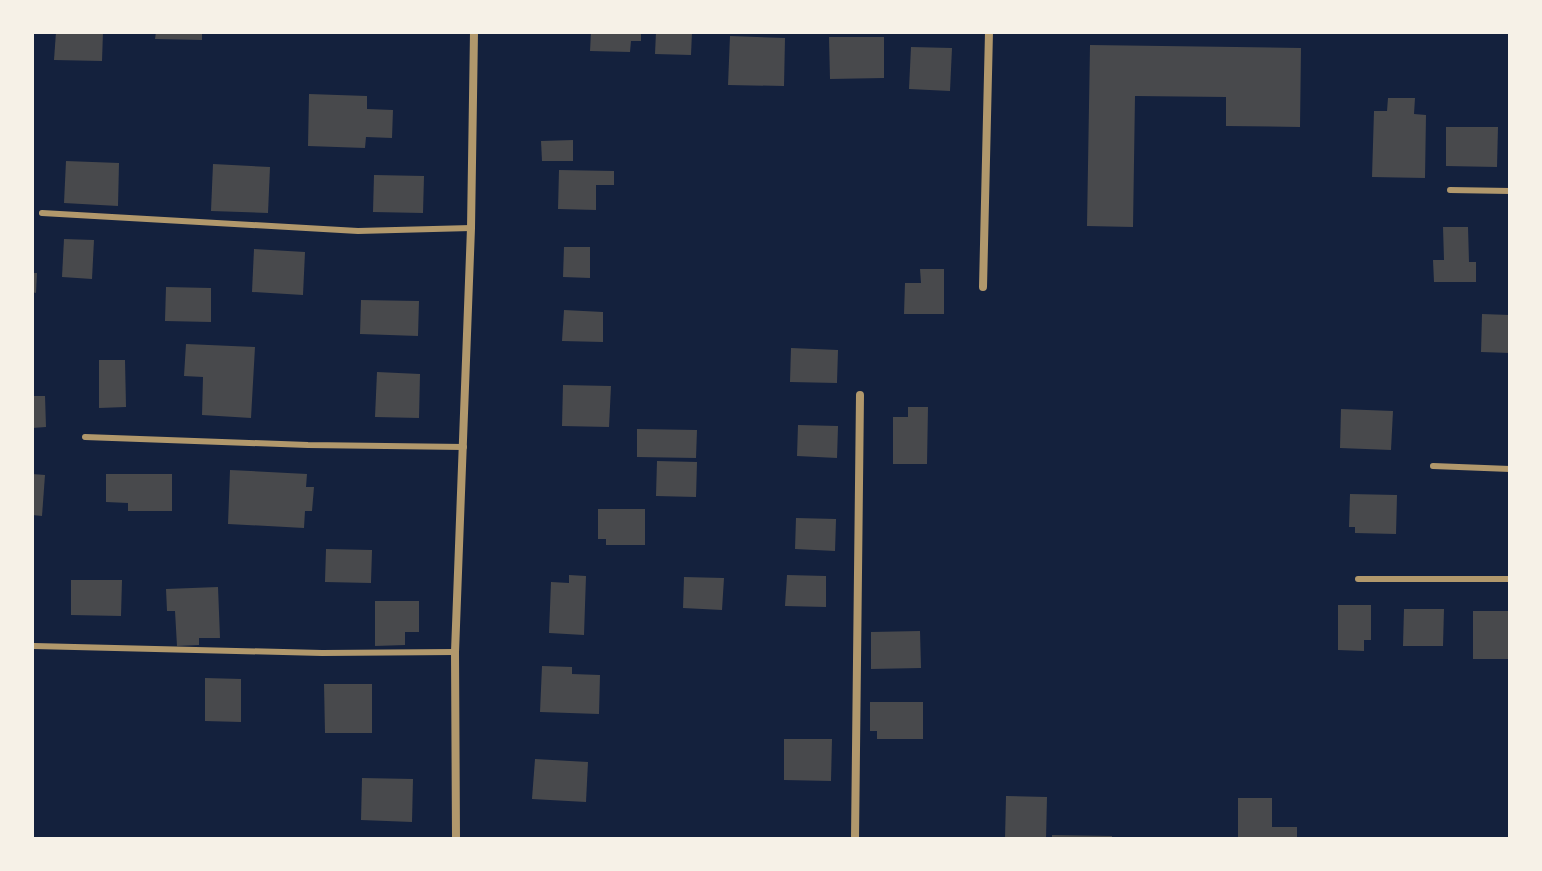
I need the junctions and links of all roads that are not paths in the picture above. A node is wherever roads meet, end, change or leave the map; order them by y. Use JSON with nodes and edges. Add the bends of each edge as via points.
{"nodes":[{"id":1,"x":474,"y":32,"type":"edge"},
{"id":2,"x":989,"y":32,"type":"edge"},
{"id":3,"x":1450,"y":190,"type":"dead end"},
{"id":4,"x":1510,"y":191,"type":"edge"},
{"id":5,"x":42,"y":213,"type":"dead end"},
{"id":6,"x":471,"y":228,"type":"junction"},
{"id":7,"x":983,"y":287,"type":"dead end"},
{"id":8,"x":860,"y":395,"type":"dead end"},
{"id":9,"x":85,"y":437,"type":"dead end"},
{"id":10,"x":464,"y":447,"type":"junction"},
{"id":11,"x":1433,"y":466,"type":"dead end"},
{"id":12,"x":1510,"y":469,"type":"edge"},
{"id":13,"x":1358,"y":579,"type":"dead end"},
{"id":14,"x":1510,"y":579,"type":"edge"},
{"id":15,"x":34,"y":646,"type":"edge"},
{"id":16,"x":455,"y":652,"type":"junction"},
{"id":17,"x":456,"y":839,"type":"edge"},
{"id":18,"x":855,"y":839,"type":"edge"}],
"edges":[{"from":1,"to":6,"type":"street"},
{"from":2,"to":7,"type":"street"},
{"from":3,"to":4,"type":"lane"},
{"from":5,"to":6,"type":"lane","via":[[358,231]]},
{"from":6,"to":10,"type":"street"},
{"from":8,"to":18,"type":"street"},
{"from":9,"to":10,"type":"lane"},
{"from":10,"to":16,"type":"street"},
{"from":11,"to":12,"type":"lane"},
{"from":13,"to":14,"type":"lane"},
{"from":15,"to":16,"type":"lane"},
{"from":16,"to":17,"type":"street"}]}
